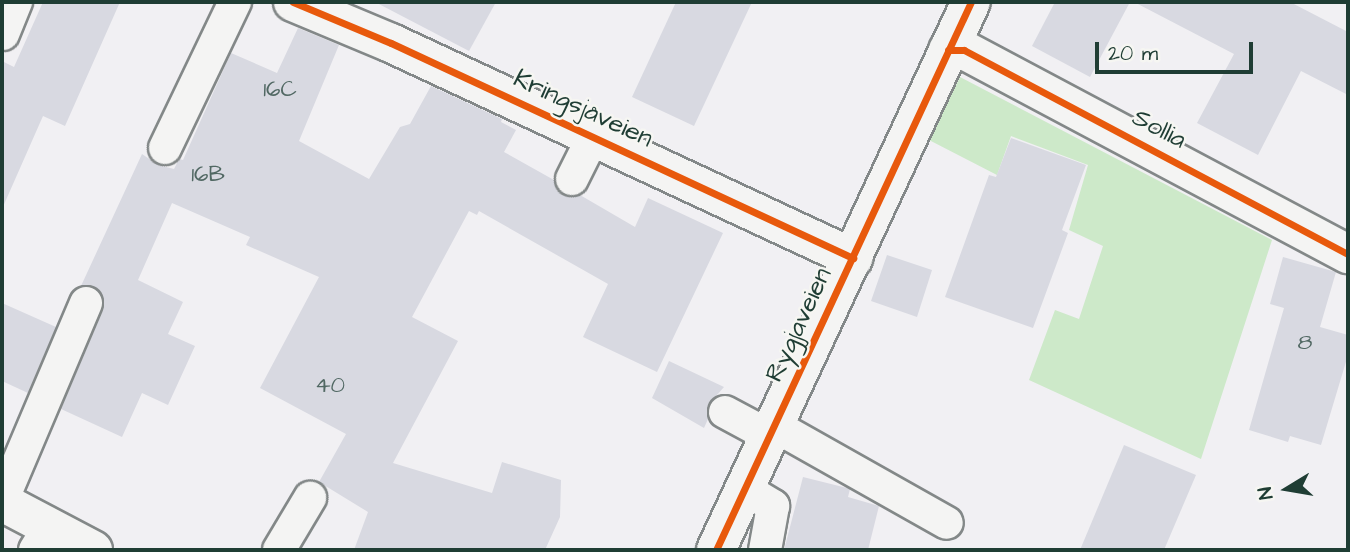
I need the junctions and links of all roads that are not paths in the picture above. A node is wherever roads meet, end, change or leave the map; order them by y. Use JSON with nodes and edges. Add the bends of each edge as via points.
{"nodes":[{"id":1,"x":16,"y":2,"type":"edge"},
{"id":2,"x":235,"y":2,"type":"edge"},
{"id":3,"x":293,"y":2,"type":"edge"},
{"id":4,"x":971,"y":2,"type":"edge"},
{"id":5,"x":4,"y":34,"type":"edge"},
{"id":6,"x":948,"y":50,"type":"junction"},
{"id":7,"x":593,"y":137,"type":"junction"},
{"id":8,"x":165,"y":148,"type":"dead end"},
{"id":9,"x":572,"y":179,"type":"dead end"},
{"id":10,"x":1348,"y":254,"type":"edge"},
{"id":11,"x":853,"y":258,"type":"junction"},
{"id":12,"x":86,"y":303,"type":"dead end"},
{"id":13,"x":724,"y":412,"type":"dead end"},
{"id":14,"x":772,"y":431,"type":"junction"},
{"id":15,"x":745,"y":489,"type":"junction"},
{"id":16,"x":310,"y":498,"type":"dead end"},
{"id":17,"x":2,"y":502,"type":"edge"},
{"id":18,"x":947,"y":523,"type":"dead end"},
{"id":19,"x":41,"y":539,"type":"edge"},
{"id":20,"x":93,"y":550,"type":"edge"},
{"id":21,"x":279,"y":550,"type":"edge"},
{"id":22,"x":716,"y":550,"type":"edge"},
{"id":23,"x":765,"y":550,"type":"edge"}],
"edges":[{"from":1,"to":5,"type":"lane"},
{"from":2,"to":8,"type":"lane"},
{"from":3,"to":7,"type":"street","name":"Kringsjåveien"},
{"from":4,"to":6,"type":"street","name":"Rygjaveien"},
{"from":6,"to":10,"type":"street","name":"Sollia","via":[[964,50]]},
{"from":6,"to":11,"type":"street","name":"Rygjaveien"},
{"from":7,"to":9,"type":"lane"},
{"from":7,"to":11,"type":"street","name":"Kringsjåveien"},
{"from":11,"to":14,"type":"street","name":"Rygjaveien"},
{"from":12,"to":17,"type":"lane"},
{"from":13,"to":14,"type":"lane"},
{"from":14,"to":15,"type":"street","name":"Rygjaveien"},
{"from":14,"to":18,"type":"lane"},
{"from":15,"to":22,"type":"street","name":"Rygjaveien"},
{"from":15,"to":23,"type":"lane","via":[[773,506]]},
{"from":16,"to":21,"type":"lane"},
{"from":17,"to":19,"type":"street"},
{"from":19,"to":20,"type":"street"}]}
